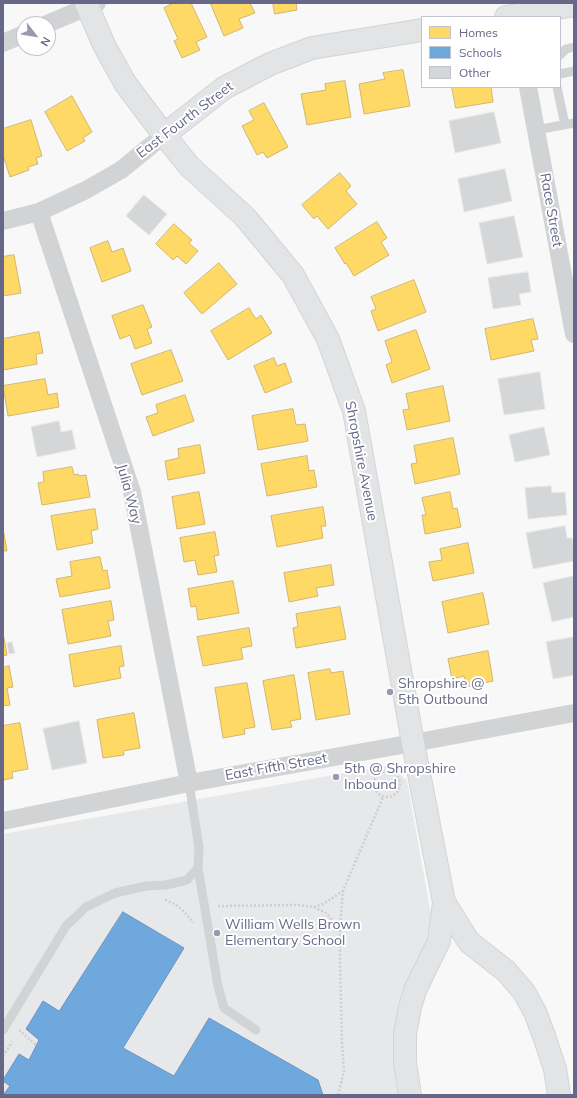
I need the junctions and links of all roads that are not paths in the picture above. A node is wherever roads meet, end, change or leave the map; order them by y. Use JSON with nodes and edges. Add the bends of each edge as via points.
{"nodes":[{"id":1,"x":90,"y":4,"type":"edge"},
{"id":2,"x":574,"y":5,"type":"edge"},
{"id":3,"x":512,"y":13,"type":"edge"},
{"id":4,"x":56,"y":20,"type":"edge"},
{"id":5,"x":421,"y":30,"type":"edge"},
{"id":6,"x":16,"y":37,"type":"edge"},
{"id":7,"x":3,"y":43,"type":"edge"},
{"id":8,"x":574,"y":47,"type":"edge"},
{"id":9,"x":561,"y":54,"type":"edge"},
{"id":10,"x":574,"y":71,"type":"edge"},
{"id":11,"x":561,"y":74,"type":"edge"},
{"id":12,"x":528,"y":88,"type":"edge"},
{"id":13,"x":556,"y":88,"type":"edge"},
{"id":14,"x":569,"y":124,"type":"edge"},
{"id":15,"x":536,"y":130,"type":"junction"},
{"id":16,"x":164,"y":135,"type":"junction"},
{"id":17,"x":39,"y":212,"type":"junction"},
{"id":18,"x":3,"y":220,"type":"edge"},
{"id":19,"x":570,"y":297,"type":"edge"},
{"id":20,"x":574,"y":334,"type":"edge"},
{"id":21,"x":574,"y":713,"type":"edge"},
{"id":22,"x":413,"y":743,"type":"junction"},
{"id":23,"x":189,"y":783,"type":"junction"},
{"id":24,"x":3,"y":821,"type":"edge"},
{"id":25,"x":198,"y":868,"type":"junction"},
{"id":26,"x":444,"y":902,"type":"junction"},
{"id":27,"x":486,"y":956,"type":"junction"},
{"id":28,"x":427,"y":967,"type":"junction"},
{"id":29,"x":3,"y":1030,"type":"edge"},
{"id":30,"x":256,"y":1030,"type":"dead end"},
{"id":31,"x":410,"y":1095,"type":"edge"},
{"id":32,"x":559,"y":1095,"type":"edge"}],
"edges":[{"from":1,"to":4,"type":"street"},
{"from":1,"to":16,"type":"street","name":"Shropshire Avenue","via":[[104,45],[124,83]]},
{"from":2,"to":3,"type":"street"},
{"from":5,"to":16,"type":"street","name":"East Fourth Street","via":[[312,48],[270,64],[224,88]]},
{"from":6,"to":7,"type":"street"},
{"from":8,"to":9,"type":"lane","via":[[566,49]]},
{"from":10,"to":11,"type":"lane"},
{"from":12,"to":15,"type":"street","name":"Race Street"},
{"from":13,"to":14,"type":"lane"},
{"from":14,"to":15,"type":"lane"},
{"from":15,"to":19,"type":"street","name":"Race Street"},
{"from":16,"to":17,"type":"street","name":"East Fourth Street","via":[[121,170]]},
{"from":16,"to":22,"type":"street","name":"Shropshire Avenue","via":[[189,166],[245,217],[293,275],[328,339],[354,411]]},
{"from":17,"to":18,"type":"street","name":"East Fourth Street"},
{"from":17,"to":23,"type":"street","name":"Julia Way","via":[[132,492]]},
{"from":19,"to":20,"type":"street","name":"Race Street"},
{"from":21,"to":22,"type":"street","name":"East Fifth Street"},
{"from":22,"to":23,"type":"street","name":"East Fifth Street"},
{"from":22,"to":26,"type":"street","name":"Shropshire Avenue"},
{"from":23,"to":24,"type":"street","name":"East Fifth Street"},
{"from":23,"to":25,"type":"lane","via":[[199,848]]},
{"from":25,"to":29,"type":"lane","via":[[187,880],[115,893],[86,907],[66,926]]},
{"from":25,"to":30,"type":"lane","via":[[224,1008]]},
{"from":26,"to":27,"type":"street","name":"Shropshire Avenue","via":[[469,942]]},
{"from":26,"to":28,"type":"street","name":"Shropshire Avenue","via":[[439,941]]},
{"from":27,"to":28,"type":"street","name":"Shropshire Avenue","via":[[463,949],[444,951]]},
{"from":27,"to":32,"type":"street","name":"Shropshire Avenue","via":[[506,971],[524,992],[535,1012],[556,1069]]},
{"from":28,"to":31,"type":"street","name":"Shropshire Avenue","via":[[416,988],[405,1034],[405,1063]]}]}
